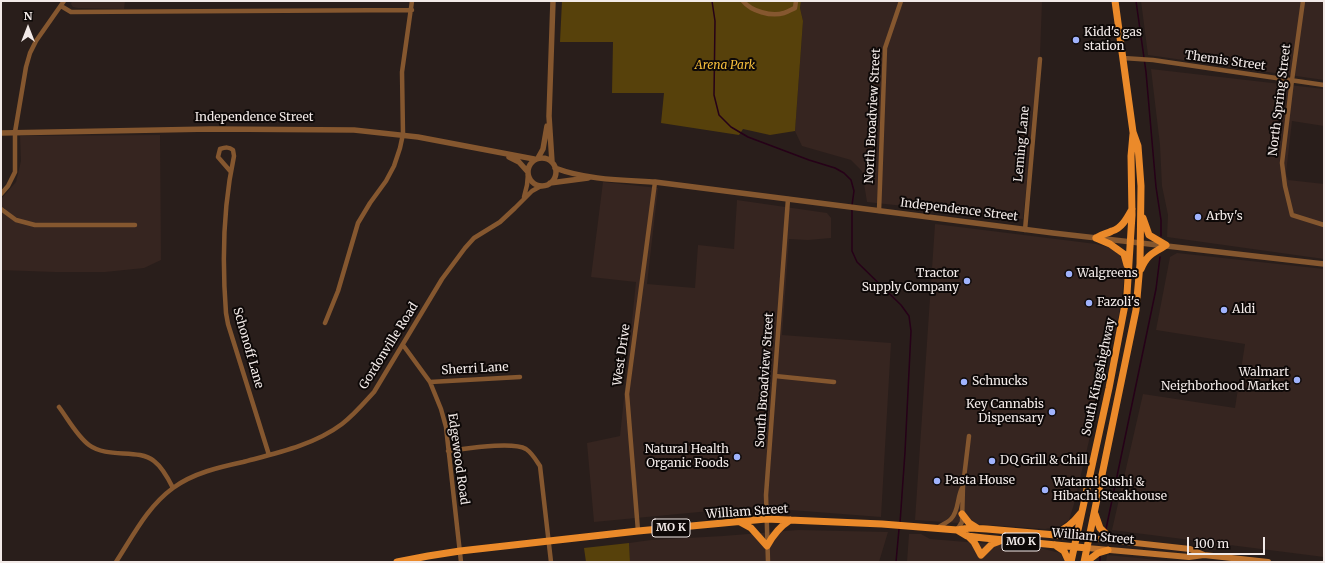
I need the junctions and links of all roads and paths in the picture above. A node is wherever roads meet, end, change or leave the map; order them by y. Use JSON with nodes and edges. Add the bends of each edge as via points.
{"nodes":[{"id":1,"x":64,"y":1,"type":"edge"},
{"id":2,"x":412,"y":1,"type":"edge"},
{"id":3,"x":553,"y":1,"type":"edge"},
{"id":4,"x":743,"y":1,"type":"edge"},
{"id":5,"x":796,"y":1,"type":"edge"},
{"id":6,"x":901,"y":1,"type":"edge"},
{"id":7,"x":1115,"y":1,"type":"edge"},
{"id":8,"x":1303,"y":1,"type":"edge"},
{"id":9,"x":61,"y":6,"type":"junction"},
{"id":10,"x":412,"y":10,"type":"junction"},
{"id":11,"x":1123,"y":58,"type":"junction"},
{"id":12,"x":1040,"y":59,"type":"dead end"},
{"id":13,"x":1292,"y":80,"type":"junction"},
{"id":14,"x":1324,"y":85,"type":"edge"},
{"id":15,"x":549,"y":118,"type":"junction"},
{"id":16,"x":15,"y":132,"type":"junction"},
{"id":17,"x":1133,"y":132,"type":"junction"},
{"id":18,"x":1,"y":133,"type":"edge"},
{"id":19,"x":403,"y":134,"type":"junction"},
{"id":20,"x":505,"y":155,"type":"junction"},
{"id":21,"x":536,"y":159,"type":"junction"},
{"id":22,"x":552,"y":162,"type":"junction"},
{"id":23,"x":555,"y":168,"type":"junction"},
{"id":24,"x":231,"y":172,"type":"junction"},
{"id":25,"x":528,"y":173,"type":"junction"},
{"id":26,"x":592,"y":178,"type":"junction"},
{"id":27,"x":655,"y":182,"type":"junction"},
{"id":28,"x":550,"y":183,"type":"junction"},
{"id":29,"x":541,"y":186,"type":"junction"},
{"id":30,"x":1,"y":194,"type":"edge"},
{"id":31,"x":524,"y":199,"type":"junction"},
{"id":32,"x":788,"y":199,"type":"junction"},
{"id":33,"x":1,"y":209,"type":"edge"},
{"id":34,"x":1132,"y":209,"type":"junction"},
{"id":35,"x":879,"y":211,"type":"junction"},
{"id":36,"x":1141,"y":212,"type":"junction"},
{"id":37,"x":135,"y":225,"type":"dead end"},
{"id":38,"x":1324,"y":225,"type":"edge"},
{"id":39,"x":1024,"y":230,"type":"junction"},
{"id":40,"x":1096,"y":238,"type":"junction"},
{"id":41,"x":1131,"y":242,"type":"junction"},
{"id":42,"x":1140,"y":243,"type":"junction"},
{"id":43,"x":1166,"y":245,"type":"junction"},
{"id":44,"x":1324,"y":264,"type":"edge"},
{"id":45,"x":1129,"y":274,"type":"junction"},
{"id":46,"x":1139,"y":276,"type":"junction"},
{"id":47,"x":325,"y":323,"type":"dead end"},
{"id":48,"x":403,"y":345,"type":"junction"},
{"id":49,"x":775,"y":376,"type":"junction"},
{"id":50,"x":520,"y":377,"type":"dead end"},
{"id":51,"x":430,"y":382,"type":"junction"},
{"id":52,"x":834,"y":382,"type":"dead end"},
{"id":53,"x":59,"y":407,"type":"dead end"},
{"id":54,"x":969,"y":436,"type":"dead end"},
{"id":55,"x":448,"y":451,"type":"junction"},
{"id":56,"x":269,"y":455,"type":"junction"},
{"id":57,"x":962,"y":486,"type":"junction"},
{"id":58,"x":174,"y":488,"type":"junction"},
{"id":59,"x":1083,"y":509,"type":"junction"},
{"id":60,"x":1095,"y":512,"type":"junction"},
{"id":61,"x":962,"y":514,"type":"junction"},
{"id":62,"x":766,"y":519,"type":"junction"},
{"id":63,"x":790,"y":520,"type":"junction"},
{"id":64,"x":740,"y":522,"type":"junction"},
{"id":65,"x":936,"y":528,"type":"junction"},
{"id":66,"x":977,"y":528,"type":"junction"},
{"id":67,"x":957,"y":530,"type":"junction"},
{"id":68,"x":638,"y":531,"type":"junction"},
{"id":69,"x":1052,"y":533,"type":"junction"},
{"id":70,"x":967,"y":536,"type":"junction"},
{"id":71,"x":1076,"y":536,"type":"junction"},
{"id":72,"x":1090,"y":538,"type":"junction"},
{"id":73,"x":1002,"y":540,"type":"junction"},
{"id":74,"x":1112,"y":540,"type":"junction"},
{"id":75,"x":549,"y":541,"type":"junction"},
{"id":76,"x":1055,"y":545,"type":"junction"},
{"id":77,"x":767,"y":546,"type":"junction"},
{"id":78,"x":1074,"y":547,"type":"junction"},
{"id":79,"x":1087,"y":548,"type":"junction"},
{"id":80,"x":1108,"y":550,"type":"junction"},
{"id":81,"x":460,"y":551,"type":"junction"},
{"id":82,"x":1204,"y":555,"type":"junction"},
{"id":83,"x":116,"y":562,"type":"edge"},
{"id":84,"x":397,"y":562,"type":"edge"},
{"id":85,"x":461,"y":562,"type":"edge"},
{"id":86,"x":551,"y":562,"type":"edge"},
{"id":87,"x":768,"y":562,"type":"edge"},
{"id":88,"x":1070,"y":562,"type":"edge"},
{"id":89,"x":1085,"y":562,"type":"edge"},
{"id":90,"x":1203,"y":562,"type":"edge"},
{"id":91,"x":1268,"y":562,"type":"edge"}],
"edges":[{"from":1,"to":9,"type":"street"},
{"from":2,"to":10,"type":"street"},
{"from":3,"to":15,"type":"street"},
{"from":4,"to":5,"type":"street","via":[[755,10],[770,14],[783,13],[795,8]]},
{"from":6,"to":35,"type":"street","name":"North Broadview Street","via":[[885,48]]},
{"from":7,"to":11,"type":"main road"},
{"from":8,"to":13,"type":"street","name":"North Spring Street"},
{"from":9,"to":10,"type":"street","via":[[71,12]]},
{"from":9,"to":16,"type":"street","via":[[30,53]]},
{"from":10,"to":19,"type":"street","via":[[402,72]]},
{"from":11,"to":13,"type":"street","name":"Themis Street"},
{"from":11,"to":17,"type":"main road"},
{"from":12,"to":39,"type":"street","name":"Leming Lane"},
{"from":13,"to":14,"type":"street","name":"Themis Street"},
{"from":13,"to":38,"type":"street","name":"North Spring Street","via":[[1282,163],[1285,186],[1292,215]]},
{"from":15,"to":21,"type":"street","via":[[543,149]]},
{"from":15,"to":22,"type":"street"},
{"from":16,"to":18,"type":"street","name":"Independence Street"},
{"from":16,"to":19,"type":"street","name":"Independence Street","via":[[294,129]]},
{"from":16,"to":30,"type":"street","via":[[14,172]]},
{"from":17,"to":34,"type":"main road","name":"South Kingshighway"},
{"from":17,"to":36,"type":"main road","name":"South Kingshighway","via":[[1140,159]]},
{"from":19,"to":20,"type":"street","name":"Independence Street"},
{"from":19,"to":47,"type":"street","via":[[394,166],[358,222],[338,290]]},
{"from":20,"to":21,"type":"street","name":"Independence Street"},
{"from":20,"to":25,"type":"street","name":"Independence Street","via":[[519,162]]},
{"from":21,"to":22,"type":"street","via":[[544,158]]},
{"from":21,"to":25,"type":"street","via":[[528,167]]},
{"from":22,"to":23,"type":"street"},
{"from":23,"to":26,"type":"street","name":"Independence Street"},
{"from":23,"to":28,"type":"street","via":[[556,175]]},
{"from":24,"to":24,"type":"street","name":"Schonoff Lane","via":[[233,150],[225,147],[220,149],[218,157]]},
{"from":24,"to":56,"type":"street","name":"Schonoff Lane","via":[[224,233],[226,313]]},
{"from":25,"to":29,"type":"street","via":[[530,180]]},
{"from":25,"to":31,"type":"street"},
{"from":26,"to":27,"type":"street","name":"Independence Street"},
{"from":26,"to":28,"type":"street","name":"Independence Street"},
{"from":27,"to":32,"type":"street","name":"Independence Street"},
{"from":27,"to":68,"type":"street","name":"West Drive","via":[[627,394]]},
{"from":28,"to":29,"type":"street"},
{"from":29,"to":31,"type":"street","name":"Gordonville Road"},
{"from":31,"to":48,"type":"street","name":"Gordonville Road","via":[[500,222],[474,238],[465,248],[442,279]]},
{"from":32,"to":35,"type":"street","name":"Independence Street"},
{"from":32,"to":49,"type":"street","name":"South Broadview Street"},
{"from":33,"to":37,"type":"street","via":[[16,220],[35,225]]},
{"from":34,"to":40,"type":"main road","via":[[1118,228]]},
{"from":34,"to":41,"type":"main road","name":"South Kingshighway"},
{"from":35,"to":39,"type":"street","name":"Independence Street"},
{"from":36,"to":42,"type":"main road","name":"South Kingshighway"},
{"from":36,"to":43,"type":"main road","via":[[1149,235]]},
{"from":39,"to":40,"type":"street","name":"Independence Street"},
{"from":40,"to":41,"type":"street","name":"Independence Street"},
{"from":40,"to":45,"type":"main road","via":[[1124,254]]},
{"from":41,"to":42,"type":"street","name":"Independence Street"},
{"from":41,"to":45,"type":"main road","name":"South Kingshighway"},
{"from":42,"to":43,"type":"street","name":"Independence Street"},
{"from":42,"to":46,"type":"main road","name":"South Kingshighway"},
{"from":43,"to":44,"type":"street","name":"Independence Street"},
{"from":43,"to":46,"type":"main road","via":[[1151,253]]},
{"from":45,"to":59,"type":"main road","name":"South Kingshighway","via":[[1122,323]]},
{"from":46,"to":60,"type":"main road","name":"South Kingshighway","via":[[1136,310]]},
{"from":48,"to":51,"type":"street","name":"Edgewood Road"},
{"from":48,"to":56,"type":"street","name":"Gordonville Road","via":[[374,392],[342,424],[312,441]]},
{"from":49,"to":52,"type":"street"},
{"from":49,"to":62,"type":"street","name":"South Broadview Street"},
{"from":50,"to":51,"type":"street","name":"Sherri Lane"},
{"from":51,"to":55,"type":"street","name":"Edgewood Road","via":[[446,427]]},
{"from":53,"to":58,"type":"street","via":[[90,446],[100,451],[147,456],[160,466]]},
{"from":54,"to":57,"type":"street"},
{"from":55,"to":75,"type":"street","via":[[511,445],[526,449],[534,456],[540,466]]},
{"from":55,"to":81,"type":"street","name":"Edgewood Road"},
{"from":56,"to":58,"type":"street","name":"Gordonville Road","via":[[217,468]]},
{"from":57,"to":61,"type":"street"},
{"from":57,"to":65,"type":"street","via":[[954,516]]},
{"from":58,"to":83,"type":"street","name":"Gordonville Road","via":[[155,504]]},
{"from":59,"to":69,"type":"main road","via":[[1066,528]]},
{"from":59,"to":71,"type":"main road","name":"South Kingshighway"},
{"from":60,"to":72,"type":"main road","name":"South Kingshighway"},
{"from":60,"to":74,"type":"main road","via":[[1100,528]]},
{"from":61,"to":66,"type":"main road"},
{"from":61,"to":67,"type":"street","via":[[962,522]]},
{"from":62,"to":63,"type":"main road","name":"William Street","number":"MO K"},
{"from":62,"to":64,"type":"main road","name":"William Street","number":"MO K"},
{"from":62,"to":77,"type":"street","name":"South Broadview Street"},
{"from":63,"to":65,"type":"main road","name":"William Street","number":"MO K"},
{"from":63,"to":77,"type":"main road","via":[[781,525]]},
{"from":64,"to":68,"type":"main road","name":"William Street","number":"MO K"},
{"from":64,"to":77,"type":"main road","via":[[751,528]]},
{"from":65,"to":67,"type":"main road","name":"William Street","number":"MO K"},
{"from":66,"to":67,"type":"main road","name":"William Street","number":"MO K"},
{"from":66,"to":69,"type":"main road","name":"William Street","number":"MO K"},
{"from":67,"to":70,"type":"main road","name":"William Street","number":"MO K"},
{"from":68,"to":75,"type":"main road","name":"William Street","number":"MO K"},
{"from":69,"to":71,"type":"main road","name":"William Street","number":"MO K"},
{"from":70,"to":73,"type":"main road","name":"William Street","number":"MO K"},
{"from":70,"to":73,"type":"main road","via":[[982,555],[992,544]]},
{"from":71,"to":72,"type":"main road","name":"William Street","number":"MO K"},
{"from":71,"to":78,"type":"main road","name":"South Kingshighway"},
{"from":72,"to":74,"type":"main road","name":"William Street"},
{"from":72,"to":79,"type":"main road","name":"South Kingshighway"},
{"from":73,"to":76,"type":"main road","name":"William Street","number":"MO K"},
{"from":74,"to":82,"type":"main road","name":"William Street","via":[[1190,549]]},
{"from":75,"to":81,"type":"main road","name":"William Street","number":"MO K"},
{"from":75,"to":86,"type":"street"},
{"from":76,"to":78,"type":"main road","name":"William Street","number":"MO K"},
{"from":76,"to":88,"type":"main road","via":[[1064,551]]},
{"from":77,"to":87,"type":"street","name":"South Broadview Street"},
{"from":78,"to":79,"type":"main road","name":"William Street","number":"MO K"},
{"from":78,"to":88,"type":"main road","name":"South Kingshighway"},
{"from":79,"to":80,"type":"main road","name":"William Street"},
{"from":79,"to":89,"type":"main road","name":"South Kingshighway"},
{"from":80,"to":82,"type":"main road","name":"William Street","via":[[1189,557]]},
{"from":80,"to":89,"type":"main road"},
{"from":81,"to":84,"type":"main road","name":"William Street","number":"MO K"},
{"from":81,"to":85,"type":"street","name":"Edgewood Road"},
{"from":82,"to":90,"type":"street"},
{"from":82,"to":91,"type":"main road","name":"William Street"}]}
